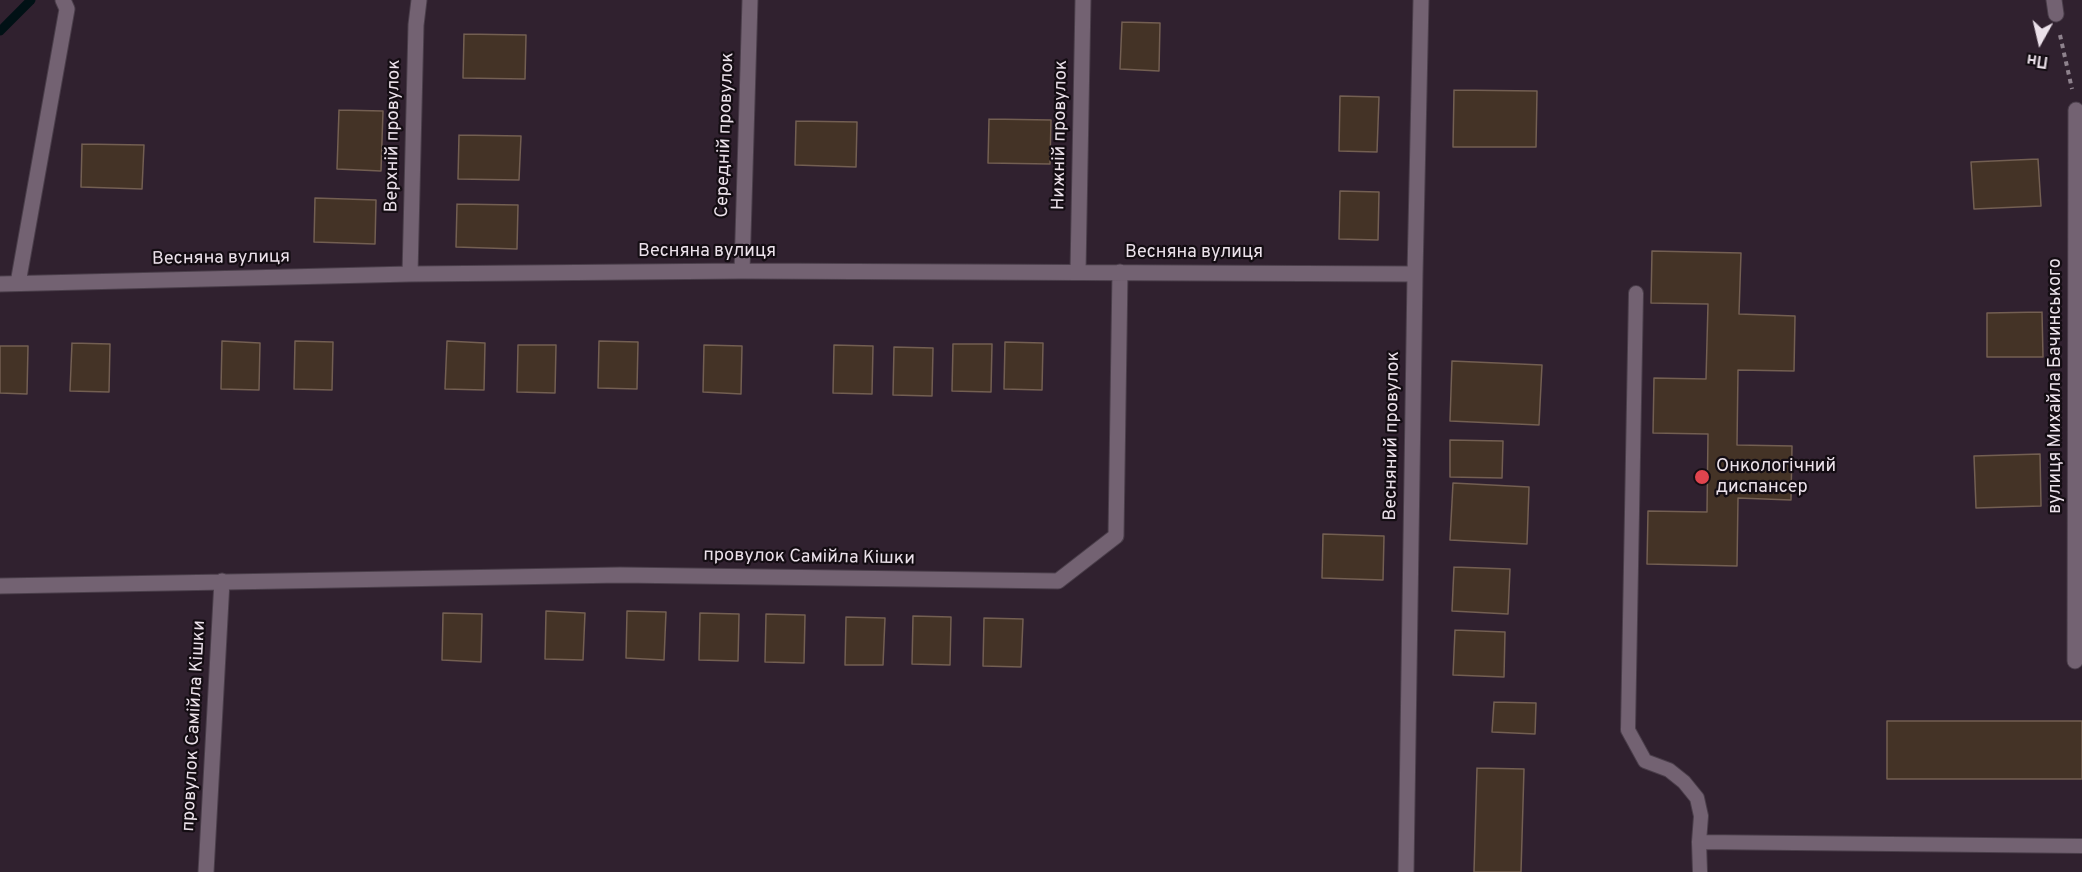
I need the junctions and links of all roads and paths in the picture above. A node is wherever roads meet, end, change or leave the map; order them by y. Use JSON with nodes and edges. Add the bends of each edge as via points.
{"nodes":[{"id":1,"x":419,"y":0,"type":"edge"},
{"id":2,"x":750,"y":0,"type":"edge"},
{"id":3,"x":1083,"y":0,"type":"edge"},
{"id":4,"x":1421,"y":0,"type":"edge"},
{"id":5,"x":65,"y":4,"type":"edge"},
{"id":6,"x":2055,"y":7,"type":"edge"},
{"id":7,"x":2079,"y":106,"type":"edge"},
{"id":8,"x":742,"y":271,"type":"junction"},
{"id":9,"x":1078,"y":271,"type":"junction"},
{"id":10,"x":1120,"y":272,"type":"junction"},
{"id":11,"x":410,"y":274,"type":"junction"},
{"id":12,"x":1415,"y":274,"type":"junction"},
{"id":13,"x":18,"y":283,"type":"junction"},
{"id":14,"x":0,"y":284,"type":"edge"},
{"id":15,"x":1636,"y":293,"type":"dead end"},
{"id":16,"x":222,"y":581,"type":"junction"},
{"id":17,"x":0,"y":586,"type":"edge"},
{"id":18,"x":2075,"y":661,"type":"dead end"},
{"id":19,"x":1699,"y":842,"type":"junction"},
{"id":20,"x":2082,"y":846,"type":"edge"},
{"id":21,"x":206,"y":872,"type":"edge"},
{"id":22,"x":1406,"y":872,"type":"edge"},
{"id":23,"x":1701,"y":872,"type":"edge"}],
"edges":[{"from":1,"to":11,"type":"street","name":"Верхній провулок"},
{"from":2,"to":8,"type":"street","name":"Середній провулок"},
{"from":3,"to":9,"type":"street","name":"Нижній провулок"},
{"from":4,"to":12,"type":"street","name":"Весняний провулок"},
{"from":5,"to":13,"type":"street"},
{"from":6,"to":7,"type":"path"},
{"from":7,"to":18,"type":"street","name":"вулиця Михайла Бачинського"},
{"from":8,"to":9,"type":"street","name":"Весняна вулиця"},
{"from":8,"to":11,"type":"street","name":"Весняна вулиця"},
{"from":9,"to":10,"type":"street","name":"Весняна вулиця"},
{"from":10,"to":12,"type":"street","name":"Весняна вулиця"},
{"from":10,"to":16,"type":"street","name":"провулок Самійла Кішки","via":[[1116,536],[1058,581],[620,575]]},
{"from":11,"to":13,"type":"street","name":"Весняна вулиця"},
{"from":12,"to":22,"type":"street","name":"Весняний провулок"},
{"from":13,"to":14,"type":"street","name":"Весняна вулиця"},
{"from":15,"to":19,"type":"lane","via":[[1628,730],[1645,761],[1669,770],[1697,798],[1701,816]]},
{"from":16,"to":17,"type":"street","name":"провулок Самійла Кішки"},
{"from":16,"to":21,"type":"street","name":"провулок Самійла Кішки"},
{"from":19,"to":20,"type":"lane"},
{"from":19,"to":23,"type":"lane"}]}
